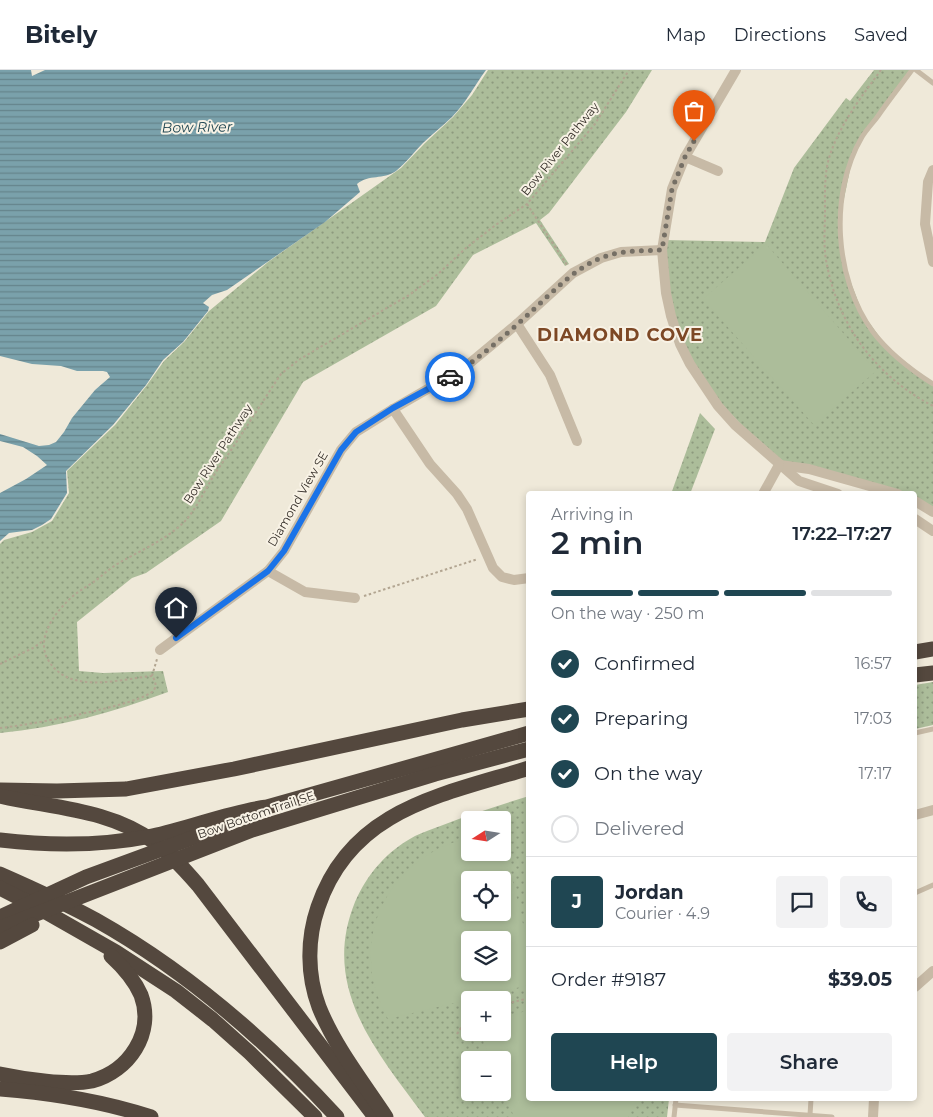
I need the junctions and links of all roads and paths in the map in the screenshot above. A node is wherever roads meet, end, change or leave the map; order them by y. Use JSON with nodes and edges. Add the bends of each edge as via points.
{"nodes":[{"id":1,"x":629,"y":70,"type":"edge"},
{"id":2,"x":736,"y":70,"type":"edge"},
{"id":3,"x":880,"y":70,"type":"edge"},
{"id":4,"x":914,"y":70,"type":"edge"},
{"id":5,"x":933,"y":83,"type":"edge"},
{"id":6,"x":685,"y":157,"type":"junction"},
{"id":7,"x":933,"y":170,"type":"edge"},
{"id":8,"x":718,"y":171,"type":"dead end"},
{"id":9,"x":527,"y":204,"type":"junction"},
{"id":10,"x":662,"y":250,"type":"junction"},
{"id":11,"x":933,"y":262,"type":"edge"},
{"id":12,"x":573,"y":273,"type":"junction"},
{"id":13,"x":517,"y":324,"type":"junction"},
{"id":14,"x":933,"y":384,"type":"edge"},
{"id":15,"x":933,"y":406,"type":"edge"},
{"id":16,"x":393,"y":408,"type":"junction"},
{"id":17,"x":577,"y":441,"type":"dead end"},
{"id":18,"x":779,"y":465,"type":"junction"},
{"id":19,"x":765,"y":491,"type":"edge"},
{"id":20,"x":829,"y":491,"type":"edge"},
{"id":21,"x":887,"y":491,"type":"edge"},
{"id":22,"x":917,"y":502,"type":"edge"},
{"id":23,"x":933,"y":512,"type":"edge"},
{"id":24,"x":917,"y":520,"type":"edge"},
{"id":25,"x":933,"y":531,"type":"edge"},
{"id":26,"x":487,"y":556,"type":"junction"},
{"id":27,"x":268,"y":571,"type":"junction"},
{"id":28,"x":526,"y":578,"type":"edge"},
{"id":29,"x":356,"y":598,"type":"joint"},
{"id":30,"x":44,"y":641,"type":"junction"},
{"id":31,"x":933,"y":649,"type":"edge"},
{"id":32,"x":160,"y":650,"type":"joint"},
{"id":33,"x":917,"y":652,"type":"edge"},
{"id":34,"x":0,"y":664,"type":"edge"},
{"id":35,"x":933,"y":673,"type":"edge"},
{"id":36,"x":917,"y":675,"type":"edge"},
{"id":37,"x":152,"y":676,"type":"junction"},
{"id":38,"x":526,"y":709,"type":"edge"},
{"id":39,"x":0,"y":728,"type":"edge"},
{"id":40,"x":933,"y":729,"type":"edge"},
{"id":41,"x":917,"y":733,"type":"edge"},
{"id":42,"x":526,"y":734,"type":"edge"},
{"id":43,"x":526,"y":750,"type":"edge"},
{"id":44,"x":526,"y":769,"type":"edge"},
{"id":45,"x":0,"y":790,"type":"edge"},
{"id":46,"x":0,"y":796,"type":"edge"},
{"id":47,"x":933,"y":810,"type":"edge"},
{"id":48,"x":917,"y":814,"type":"edge"},
{"id":49,"x":205,"y":834,"type":"junction"},
{"id":50,"x":0,"y":840,"type":"edge"},
{"id":51,"x":0,"y":874,"type":"edge"},
{"id":52,"x":933,"y":885,"type":"edge"},
{"id":53,"x":0,"y":888,"type":"edge"},
{"id":54,"x":917,"y":892,"type":"edge"},
{"id":55,"x":0,"y":917,"type":"edge"},
{"id":56,"x":2,"y":936,"type":"edge"},
{"id":57,"x":93,"y":939,"type":"junction"},
{"id":58,"x":933,"y":971,"type":"edge"},
{"id":59,"x":917,"y":985,"type":"edge"},
{"id":60,"x":526,"y":999,"type":"edge"},
{"id":61,"x":511,"y":1003,"type":"edge"},
{"id":62,"x":461,"y":1028,"type":"edge"},
{"id":63,"x":457,"y":1034,"type":"dead end"},
{"id":64,"x":0,"y":1074,"type":"edge"},
{"id":65,"x":0,"y":1089,"type":"edge"},
{"id":66,"x":811,"y":1101,"type":"edge"},
{"id":67,"x":874,"y":1101,"type":"edge"},
{"id":68,"x":676,"y":1102,"type":"edge"},
{"id":69,"x":810,"y":1115,"type":"junction"},
{"id":70,"x":151,"y":1117,"type":"edge"},
{"id":71,"x":314,"y":1117,"type":"edge"},
{"id":72,"x":337,"y":1117,"type":"edge"},
{"id":73,"x":375,"y":1117,"type":"edge"},
{"id":74,"x":386,"y":1117,"type":"edge"},
{"id":75,"x":674,"y":1117,"type":"edge"},
{"id":76,"x":832,"y":1117,"type":"edge"},
{"id":77,"x":873,"y":1117,"type":"edge"}],
"edges":[{"from":1,"to":9,"type":"path","name":"Bow River Pathway","via":[[595,124]]},
{"from":2,"to":6,"type":"street"},
{"from":3,"to":15,"type":"path","via":[[847,120],[829,157],[824,239],[827,264],[840,307],[860,345],[892,379]]},
{"from":4,"to":5,"type":"lane"},
{"from":4,"to":14,"type":"lane","via":[[862,137],[842,194],[840,241],[853,296],[873,331],[903,362]]},
{"from":6,"to":8,"type":"street"},
{"from":6,"to":10,"type":"street","via":[[672,189]]},
{"from":7,"to":11,"type":"street","via":[[928,182],[925,224]]},
{"from":9,"to":12,"type":"path"},
{"from":9,"to":30,"type":"path","name":"Bow River Pathway","via":[[408,295],[300,359],[281,374],[185,521],[73,596],[46,631]]},
{"from":10,"to":12,"type":"street","name":"Diamond View SE","via":[[621,252]]},
{"from":10,"to":18,"type":"street","via":[[671,316],[690,364],[735,425]]},
{"from":12,"to":13,"type":"street","name":"Diamond View SE"},
{"from":13,"to":16,"type":"street","name":"Diamond View SE","via":[[464,368]]},
{"from":13,"to":17,"type":"street","via":[[550,375]]},
{"from":16,"to":26,"type":"street","via":[[425,457],[458,494]]},
{"from":16,"to":27,"type":"street","name":"Diamond View SE","via":[[356,432],[341,450],[284,551]]},
{"from":18,"to":19,"type":"street"},
{"from":18,"to":20,"type":"street","via":[[799,481]]},
{"from":18,"to":21,"type":"street","via":[[809,469]]},
{"from":22,"to":23,"type":"street"},
{"from":24,"to":25,"type":"street"},
{"from":26,"to":28,"type":"street","via":[[502,577]]},
{"from":26,"to":29,"type":"path"},
{"from":27,"to":29,"type":"street","via":[[305,592]]},
{"from":27,"to":32,"type":"street","name":"Diamond View SE"},
{"from":30,"to":34,"type":"path"},
{"from":30,"to":37,"type":"path","via":[[48,660],[74,679],[108,683]]},
{"from":31,"to":33,"type":"highway"},
{"from":32,"to":37,"type":"path"},
{"from":35,"to":36,"type":"highway"},
{"from":37,"to":39,"type":"path","via":[[155,686],[147,695],[44,722]]},
{"from":38,"to":45,"type":"highway","via":[[126,789]]},
{"from":40,"to":41,"type":"lane"},
{"from":42,"to":49,"type":"highway","name":"Bow Bottom Trail SE","via":[[267,807],[230,814]]},
{"from":43,"to":49,"type":"highway","name":"Bow Bottom Trail SE","via":[[303,813]]},
{"from":44,"to":74,"type":"highway","via":[[435,797],[385,820],[364,836],[344,858],[320,900],[310,948],[319,1006]]},
{"from":46,"to":73,"type":"highway","via":[[94,815],[137,831],[155,842],[198,886]]},
{"from":47,"to":48,"type":"street"},
{"from":49,"to":50,"type":"highway","name":"Bow Bottom Trail SE","via":[[66,845]]},
{"from":49,"to":55,"type":"highway","via":[[86,878]]},
{"from":49,"to":56,"type":"highway","name":"Bow Bottom Trail SE","via":[[137,874]]},
{"from":51,"to":72,"type":"highway","via":[[96,920],[157,959],[260,1040]]},
{"from":52,"to":54,"type":"lane"},
{"from":53,"to":57,"type":"highway"},
{"from":57,"to":64,"type":"highway","via":[[127,972],[141,997],[143,1030],[136,1049],[126,1063],[110,1074],[92,1080],[64,1082]]},
{"from":57,"to":71,"type":"highway","via":[[146,970],[213,1020]]},
{"from":58,"to":59,"type":"street"},
{"from":60,"to":61,"type":"path"},
{"from":62,"to":63,"type":"path"},
{"from":65,"to":70,"type":"highway","via":[[68,1096]]},
{"from":66,"to":69,"type":"lane"},
{"from":67,"to":77,"type":"street"},
{"from":68,"to":69,"type":"lane"},
{"from":68,"to":75,"type":"lane"},
{"from":69,"to":76,"type":"lane"}]}
